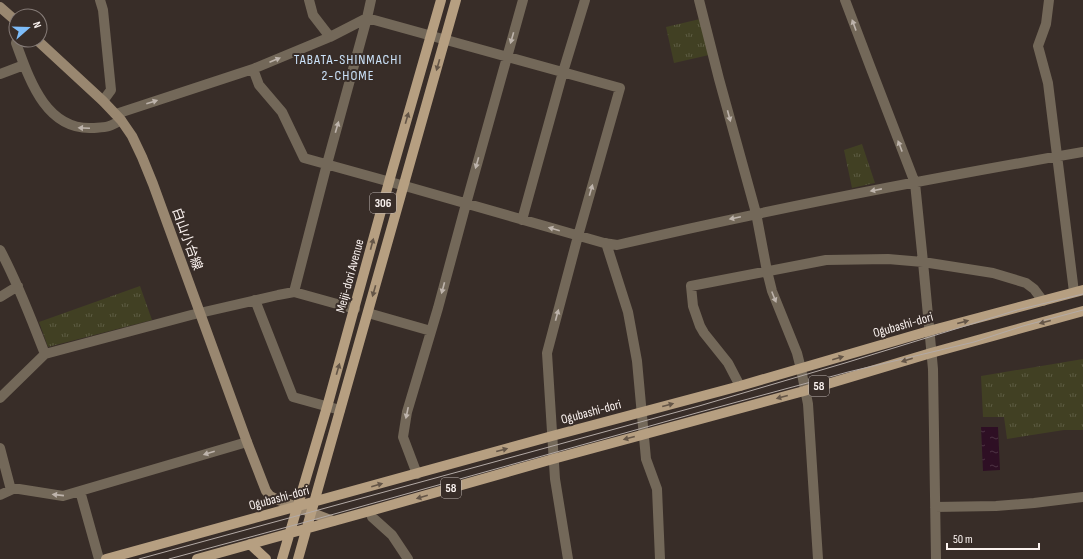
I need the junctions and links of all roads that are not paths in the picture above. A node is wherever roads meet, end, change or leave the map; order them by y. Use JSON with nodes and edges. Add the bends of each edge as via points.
{"nodes":[{"id":1,"x":100,"y":0,"type":"edge"},
{"id":2,"x":309,"y":0,"type":"edge"},
{"id":3,"x":371,"y":0,"type":"edge"},
{"id":4,"x":441,"y":0,"type":"edge"},
{"id":5,"x":456,"y":0,"type":"edge"},
{"id":6,"x":523,"y":0,"type":"edge"},
{"id":7,"x":585,"y":0,"type":"edge"},
{"id":8,"x":698,"y":0,"type":"edge"},
{"id":9,"x":845,"y":0,"type":"edge"},
{"id":10,"x":1049,"y":0,"type":"edge"},
{"id":11,"x":0,"y":7,"type":"edge"},
{"id":12,"x":8,"y":14,"type":"edge"},
{"id":13,"x":367,"y":18,"type":"junction"},
{"id":14,"x":431,"y":35,"type":"junction"},
{"id":15,"x":330,"y":37,"type":"junction"},
{"id":16,"x":445,"y":39,"type":"junction"},
{"id":17,"x":18,"y":48,"type":"edge"},
{"id":18,"x":46,"y":48,"type":"edge"},
{"id":19,"x":507,"y":56,"type":"junction"},
{"id":20,"x":24,"y":65,"type":"junction"},
{"id":21,"x":253,"y":69,"type":"junction"},
{"id":22,"x":563,"y":72,"type":"junction"},
{"id":23,"x":0,"y":74,"type":"edge"},
{"id":24,"x":103,"y":101,"type":"junction"},
{"id":25,"x":118,"y":117,"type":"junction"},
{"id":26,"x":1083,"y":152,"type":"edge"},
{"id":27,"x":1057,"y":156,"type":"junction"},
{"id":28,"x":327,"y":164,"type":"junction"},
{"id":29,"x":389,"y":182,"type":"junction"},
{"id":30,"x":914,"y":183,"type":"junction"},
{"id":31,"x":403,"y":186,"type":"junction"},
{"id":32,"x":466,"y":204,"type":"junction"},
{"id":33,"x":756,"y":213,"type":"junction"},
{"id":34,"x":522,"y":220,"type":"junction"},
{"id":35,"x":578,"y":236,"type":"junction"},
{"id":36,"x":606,"y":243,"type":"junction"},
{"id":37,"x":0,"y":250,"type":"edge"},
{"id":38,"x":923,"y":262,"type":"junction"},
{"id":39,"x":766,"y":271,"type":"junction"},
{"id":40,"x":18,"y":286,"type":"junction"},
{"id":41,"x":1079,"y":291,"type":"edge"},
{"id":42,"x":294,"y":292,"type":"junction"},
{"id":43,"x":0,"y":297,"type":"edge"},
{"id":44,"x":255,"y":300,"type":"junction"},
{"id":45,"x":1044,"y":301,"type":"junction"},
{"id":46,"x":355,"y":309,"type":"junction"},
{"id":47,"x":1083,"y":311,"type":"edge"},
{"id":48,"x":200,"y":313,"type":"junction"},
{"id":49,"x":368,"y":313,"type":"junction"},
{"id":50,"x":431,"y":330,"type":"junction"},
{"id":51,"x":928,"y":332,"type":"junction"},
{"id":52,"x":931,"y":353,"type":"junction"},
{"id":53,"x":45,"y":354,"type":"junction"},
{"id":54,"x":801,"y":369,"type":"junction"},
{"id":55,"x":740,"y":386,"type":"junction"},
{"id":56,"x":804,"y":391,"type":"junction"},
{"id":57,"x":0,"y":398,"type":"edge"},
{"id":58,"x":328,"y":407,"type":"junction"},
{"id":59,"x":340,"y":410,"type":"junction"},
{"id":60,"x":642,"y":412,"type":"junction"},
{"id":61,"x":644,"y":434,"type":"junction"},
{"id":62,"x":552,"y":436,"type":"junction"},
{"id":63,"x":247,"y":442,"type":"junction"},
{"id":64,"x":0,"y":448,"type":"edge"},
{"id":65,"x":553,"y":459,"type":"junction"},
{"id":66,"x":417,"y":474,"type":"junction"},
{"id":67,"x":11,"y":490,"type":"junction"},
{"id":68,"x":80,"y":492,"type":"junction"},
{"id":69,"x":0,"y":495,"type":"edge"},
{"id":70,"x":1083,"y":497,"type":"edge"},
{"id":71,"x":314,"y":502,"type":"junction"},
{"id":72,"x":297,"y":507,"type":"junction"},
{"id":73,"x":935,"y":507,"type":"junction"},
{"id":74,"x":370,"y":511,"type":"junction"},
{"id":75,"x":311,"y":513,"type":"junction"},
{"id":76,"x":333,"y":521,"type":"junction"},
{"id":77,"x":306,"y":529,"type":"junction"},
{"id":78,"x":289,"y":533,"type":"junction"},
{"id":79,"x":250,"y":544,"type":"junction"},
{"id":80,"x":99,"y":559,"type":"edge"},
{"id":81,"x":106,"y":559,"type":"edge"},
{"id":82,"x":197,"y":559,"type":"edge"},
{"id":83,"x":266,"y":559,"type":"edge"},
{"id":84,"x":282,"y":559,"type":"edge"},
{"id":85,"x":298,"y":559,"type":"edge"},
{"id":86,"x":408,"y":559,"type":"edge"},
{"id":87,"x":568,"y":559,"type":"edge"},
{"id":88,"x":660,"y":559,"type":"edge"},
{"id":89,"x":818,"y":559,"type":"edge"},
{"id":90,"x":936,"y":559,"type":"edge"}],
"edges":[{"from":1,"to":24,"type":"street","via":[[111,90]]},
{"from":2,"to":15,"type":"street","via":[[313,15]]},
{"from":3,"to":13,"type":"street"},
{"from":4,"to":14,"type":"main road","name":"Meiji-dori Avenue","number":"306"},
{"from":5,"to":16,"type":"main road","name":"Meiji-dori Avenue","number":"306"},
{"from":6,"to":19,"type":"street","one_way":true},
{"from":7,"to":22,"type":"street"},
{"from":8,"to":33,"type":"street","one_way":true},
{"from":30,"to":9,"type":"street","one_way":true},
{"from":10,"to":27,"type":"street","via":[[1046,24],[1038,46],[1048,83]]},
{"from":11,"to":12,"type":"main road"},
{"from":13,"to":14,"type":"street"},
{"from":13,"to":15,"type":"street"},
{"from":28,"to":13,"type":"street","one_way":true},
{"from":14,"to":16,"type":"street"},
{"from":29,"to":14,"type":"main road","name":"Meiji-dori Avenue","number":"306","one_way":true},
{"from":21,"to":15,"type":"street","one_way":true},
{"from":16,"to":19,"type":"street"},
{"from":16,"to":31,"type":"main road","name":"Meiji-dori Avenue","number":"306","one_way":true},
{"from":17,"to":20,"type":"street"},
{"from":18,"to":24,"type":"main road","name":"白山小台線"},
{"from":19,"to":22,"type":"street"},
{"from":19,"to":32,"type":"street","one_way":true},
{"from":20,"to":23,"type":"street"},
{"from":25,"to":20,"type":"street","one_way":true,"via":[[109,127],[84,128],[68,124],[54,115],[45,104],[34,89]]},
{"from":25,"to":21,"type":"street","one_way":true},
{"from":21,"to":28,"type":"street","via":[[259,85],[282,112],[304,158]]},
{"from":22,"to":34,"type":"street"},
{"from":35,"to":22,"type":"street","one_way":true,"via":[[620,88]]},
{"from":24,"to":25,"type":"main road","name":"白山小台線"},
{"from":25,"to":48,"type":"main road","name":"白山小台線","via":[[132,136],[142,157]]},
{"from":26,"to":27,"type":"street"},
{"from":27,"to":30,"type":"street"},
{"from":27,"to":41,"type":"street"},
{"from":28,"to":29,"type":"street"},
{"from":28,"to":42,"type":"street"},
{"from":29,"to":31,"type":"street"},
{"from":46,"to":29,"type":"main road","name":"Meiji-dori Avenue","number":"306","one_way":true},
{"from":30,"to":33,"type":"street","one_way":true},
{"from":30,"to":38,"type":"street"},
{"from":31,"to":32,"type":"street"},
{"from":31,"to":49,"type":"main road","name":"Meiji-dori Avenue","number":"306","one_way":true},
{"from":32,"to":34,"type":"street"},
{"from":32,"to":50,"type":"street","one_way":true},
{"from":33,"to":36,"type":"street","one_way":true,"via":[[617,245]]},
{"from":33,"to":39,"type":"street"},
{"from":35,"to":34,"type":"street","one_way":true},
{"from":35,"to":36,"type":"street"},
{"from":62,"to":35,"type":"street","one_way":true,"via":[[547,353]]},
{"from":36,"to":60,"type":"street","via":[[628,312],[637,361]]},
{"from":37,"to":40,"type":"street"},
{"from":38,"to":39,"type":"street","via":[[888,259],[826,260]]},
{"from":38,"to":45,"type":"street","via":[[993,273],[1026,283]]},
{"from":38,"to":51,"type":"street"},
{"from":39,"to":54,"type":"street","one_way":true},
{"from":39,"to":55,"type":"street","via":[[691,286],[693,306],[700,326],[728,363]]},
{"from":40,"to":43,"type":"street"},
{"from":40,"to":53,"type":"street"},
{"from":41,"to":45,"type":"main road","name":"Ogubashi-dori","number":"58"},
{"from":42,"to":44,"type":"street"},
{"from":42,"to":46,"type":"street"},
{"from":44,"to":48,"type":"street"},
{"from":44,"to":58,"type":"street","via":[[293,397]]},
{"from":51,"to":45,"type":"main road","name":"Ogubashi-dori","number":"58","one_way":true},
{"from":58,"to":46,"type":"main road","name":"Meiji-dori Avenue","number":"306","one_way":true},
{"from":47,"to":52,"type":"main road","number":"58","one_way":true},
{"from":48,"to":53,"type":"street"},
{"from":48,"to":63,"type":"main road","name":"白山小台線"},
{"from":49,"to":50,"type":"street"},
{"from":49,"to":59,"type":"main road","name":"Meiji-dori Avenue","number":"306"},
{"from":50,"to":66,"type":"street","one_way":true,"via":[[406,412],[403,437]]},
{"from":51,"to":52,"type":"street"},
{"from":54,"to":51,"type":"main road","name":"Ogubashi-dori","number":"58","one_way":true},
{"from":52,"to":56,"type":"main road","number":"58","one_way":true},
{"from":52,"to":73,"type":"street"},
{"from":53,"to":57,"type":"street"},
{"from":54,"to":55,"type":"main road","name":"Ogubashi-dori","number":"58"},
{"from":54,"to":56,"type":"street"},
{"from":60,"to":55,"type":"main road","name":"Ogubashi-dori","number":"58","one_way":true},
{"from":56,"to":61,"type":"main road","number":"58","one_way":true},
{"from":56,"to":89,"type":"street","via":[[808,404]]},
{"from":58,"to":59,"type":"street"},
{"from":58,"to":72,"type":"main road","name":"Meiji-dori Avenue","number":"306"},
{"from":59,"to":71,"type":"main road","name":"Meiji-dori Avenue","number":"306"},
{"from":60,"to":61,"type":"street"},
{"from":60,"to":62,"type":"main road","name":"Ogubashi-dori","number":"58"},
{"from":61,"to":65,"type":"main road","number":"58","one_way":true},
{"from":61,"to":88,"type":"street","via":[[646,459],[657,489]]},
{"from":62,"to":65,"type":"street"},
{"from":66,"to":62,"type":"main road","name":"Ogubashi-dori","number":"58","one_way":true},
{"from":63,"to":68,"type":"street","one_way":true},
{"from":63,"to":72,"type":"main road","name":"白山小台線","via":[[266,491],[270,496]]},
{"from":64,"to":67,"type":"street"},
{"from":65,"to":74,"type":"main road","number":"58","one_way":true},
{"from":65,"to":87,"type":"street"},
{"from":71,"to":66,"type":"main road","name":"Ogubashi-dori","number":"58","one_way":true},
{"from":68,"to":67,"type":"street","one_way":true,"via":[[63,496]]},
{"from":67,"to":69,"type":"street"},
{"from":68,"to":80,"type":"street"},
{"from":70,"to":73,"type":"street","via":[[996,506]]},
{"from":71,"to":72,"type":"main road","name":"Ogubashi-dori","number":"58"},
{"from":71,"to":75,"type":"main road","name":"Meiji-dori Avenue","number":"306"},
{"from":72,"to":75,"type":"main road","name":"白山小台線"},
{"from":72,"to":78,"type":"main road","name":"Meiji-dori Avenue","number":"306"},
{"from":72,"to":81,"type":"main road","name":"Ogubashi-dori","number":"58"},
{"from":73,"to":90,"type":"street"},
{"from":74,"to":76,"type":"main road","number":"58"},
{"from":74,"to":86,"type":"street","via":[[372,517],[392,535]]},
{"from":75,"to":76,"type":"main road","name":"白山小台線"},
{"from":75,"to":77,"type":"main road","name":"Meiji-dori Avenue","number":"306"},
{"from":76,"to":77,"type":"main road","number":"58"},
{"from":77,"to":78,"type":"main road","number":"58"},
{"from":77,"to":85,"type":"main road","name":"Meiji-dori Avenue","number":"306"},
{"from":78,"to":79,"type":"main road","number":"58"},
{"from":78,"to":84,"type":"main road","name":"Meiji-dori Avenue","number":"306"},
{"from":79,"to":82,"type":"main road","number":"58"},
{"from":79,"to":83,"type":"main road"}]}
